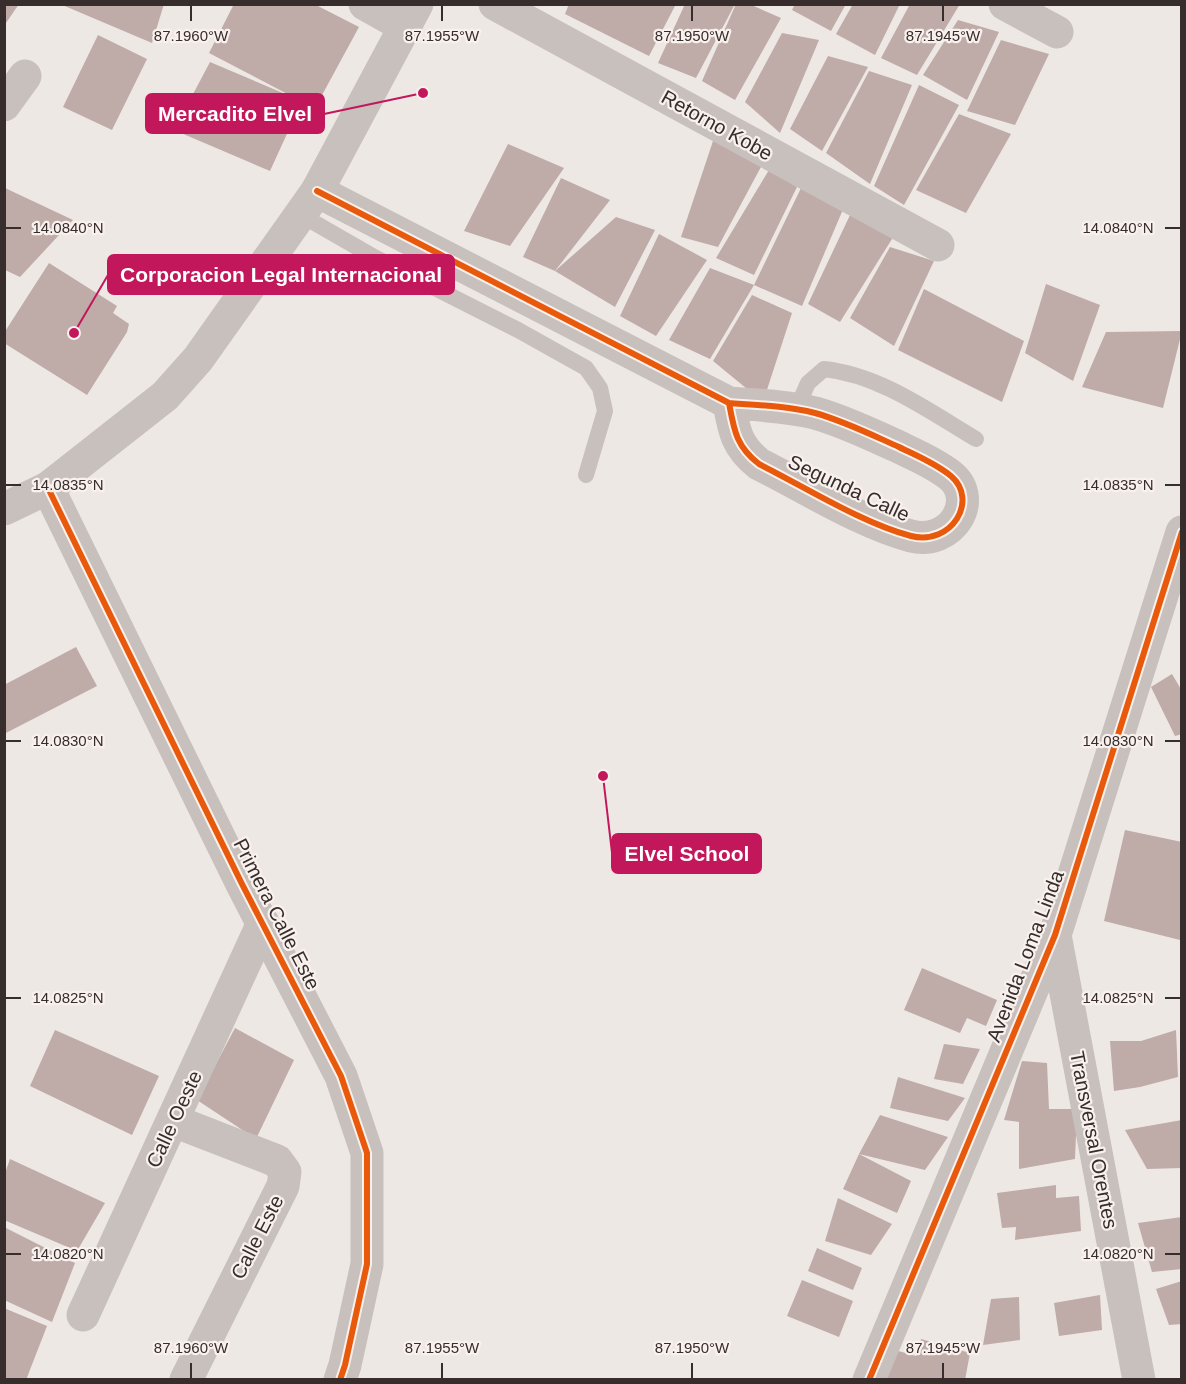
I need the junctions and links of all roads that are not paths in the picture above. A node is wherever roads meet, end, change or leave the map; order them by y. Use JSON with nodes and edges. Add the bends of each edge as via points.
{"nodes":[{"id":1,"x":365,"y":4,"type":"edge"},
{"id":2,"x":495,"y":4,"type":"edge"},
{"id":3,"x":1005,"y":4,"type":"edge"},
{"id":4,"x":411,"y":16,"type":"edge"},
{"id":5,"x":1057,"y":32,"type":"dead end"},
{"id":6,"x":25,"y":76,"type":"dead end"},
{"id":7,"x":4,"y":105,"type":"edge"},
{"id":8,"x":309,"y":203,"type":"junction"},
{"id":9,"x":938,"y":245,"type":"dead end"},
{"id":10,"x":729,"y":403,"type":"junction"},
{"id":11,"x":796,"y":410,"type":"junction"},
{"id":12,"x":976,"y":439,"type":"dead end"},
{"id":13,"x":586,"y":475,"type":"dead end"},
{"id":14,"x":48,"y":488,"type":"junction"},
{"id":15,"x":4,"y":509,"type":"edge"},
{"id":16,"x":1182,"y":532,"type":"edge"},
{"id":17,"x":263,"y":923,"type":"junction"},
{"id":18,"x":1055,"y":936,"type":"junction"},
{"id":19,"x":174,"y":1121,"type":"junction"},
{"id":20,"x":83,"y":1315,"type":"dead end"},
{"id":21,"x":186,"y":1380,"type":"edge"},
{"id":22,"x":340,"y":1380,"type":"edge"},
{"id":23,"x":869,"y":1380,"type":"edge"},
{"id":24,"x":1139,"y":1380,"type":"edge"}],
"edges":[{"from":1,"to":4,"type":"street"},
{"from":2,"to":9,"type":"street","name":"Retorno Kobe"},
{"from":3,"to":5,"type":"street"},
{"from":4,"to":8,"type":"street"},
{"from":6,"to":7,"type":"street"},
{"from":8,"to":10,"type":"street","name":"Segunda Calle"},
{"from":8,"to":13,"type":"lane","via":[[374,257],[586,368],[600,388],[604,411]]},
{"from":8,"to":14,"type":"street","via":[[198,359],[165,396]]},
{"from":10,"to":11,"type":"street","name":"Segunda Calle"},
{"from":10,"to":11,"type":"street","name":"Segunda Calle","via":[[735,434],[744,452],[759,464],[875,523],[912,536],[933,537],[948,532],[962,505],[961,491],[954,478],[934,464],[856,427]]},
{"from":11,"to":12,"type":"lane","via":[[808,382],[824,369],[847,371],[896,392]]},
{"from":14,"to":15,"type":"street"},
{"from":14,"to":17,"type":"street","name":"Primera Calle Este"},
{"from":16,"to":18,"type":"street","name":"Avenida Loma Linda"},
{"from":17,"to":19,"type":"street","name":"Calle Oeste"},
{"from":17,"to":22,"type":"street","name":"Primera Calle Este","via":[[341,1076],[367,1153],[367,1264]]},
{"from":18,"to":23,"type":"street","name":"Avenida Loma Linda"},
{"from":18,"to":24,"type":"street","name":"Transversal Orentes"},
{"from":19,"to":20,"type":"street","name":"Calle Oeste"},
{"from":19,"to":21,"type":"street","name":"Calle Este","via":[[277,1161],[285,1172],[283,1186]]}]}
